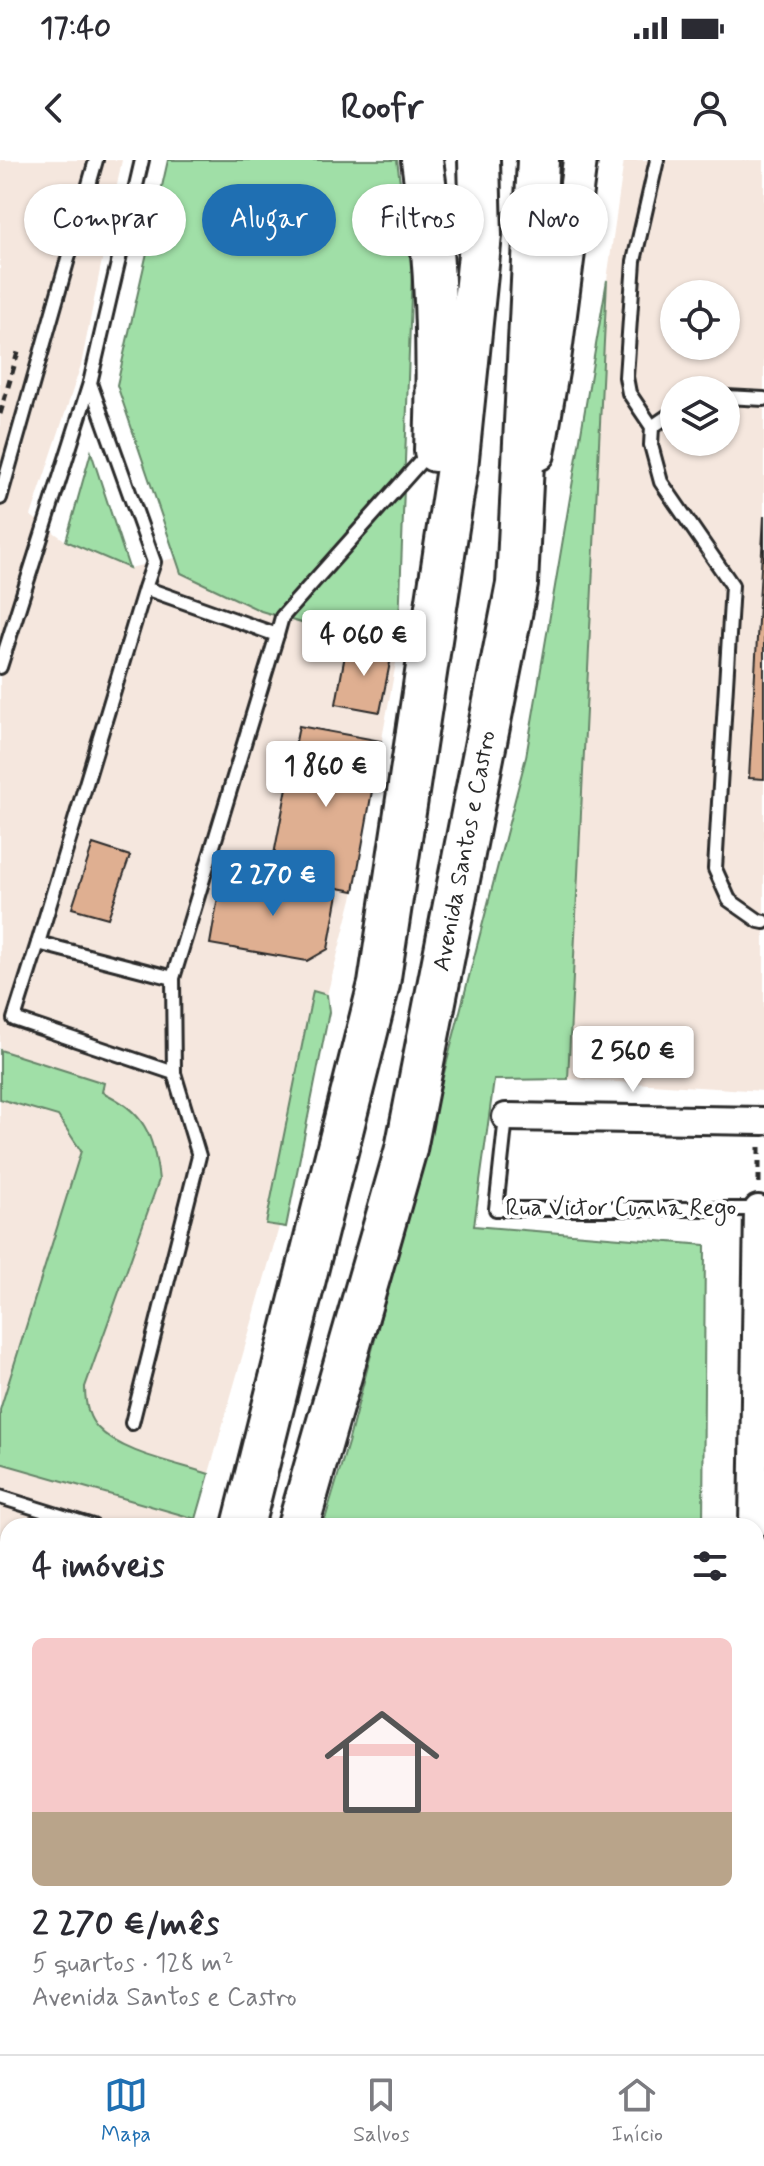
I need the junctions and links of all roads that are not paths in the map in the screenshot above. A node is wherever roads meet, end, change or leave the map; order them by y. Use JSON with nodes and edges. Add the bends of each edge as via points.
{"nodes":[{"id":1,"x":96,"y":160,"type":"edge"},
{"id":2,"x":142,"y":160,"type":"edge"},
{"id":3,"x":422,"y":160,"type":"edge"},
{"id":4,"x":479,"y":160,"type":"edge"},
{"id":5,"x":538,"y":160,"type":"edge"},
{"id":6,"x":580,"y":160,"type":"edge"},
{"id":7,"x":657,"y":160,"type":"edge"},
{"id":8,"x":90,"y":383,"type":"junction"},
{"id":9,"x":740,"y":398,"type":"edge"},
{"id":10,"x":764,"y":399,"type":"edge"},
{"id":11,"x":660,"y":422,"type":"edge"},
{"id":12,"x":652,"y":427,"type":"junction"},
{"id":13,"x":435,"y":446,"type":"junction"},
{"id":14,"x":0,"y":498,"type":"edge"},
{"id":15,"x":518,"y":571,"type":"junction"},
{"id":16,"x":145,"y":588,"type":"junction"},
{"id":17,"x":277,"y":635,"type":"junction"},
{"id":18,"x":0,"y":667,"type":"edge"},
{"id":19,"x":423,"y":695,"type":"junction"},
{"id":20,"x":764,"y":922,"type":"edge"},
{"id":21,"x":38,"y":943,"type":"junction"},
{"id":22,"x":173,"y":978,"type":"junction"},
{"id":23,"x":174,"y":1073,"type":"junction"},
{"id":24,"x":506,"y":1117,"type":"joint"},
{"id":25,"x":762,"y":1120,"type":"edge"},
{"id":26,"x":758,"y":1209,"type":"joint"},
{"id":27,"x":132,"y":1423,"type":"dead end"},
{"id":28,"x":0,"y":1497,"type":"edge"},
{"id":29,"x":67,"y":1518,"type":"edge"},
{"id":30,"x":245,"y":1518,"type":"edge"},
{"id":31,"x":300,"y":1518,"type":"edge"},
{"id":32,"x":753,"y":1518,"type":"edge"}],
"edges":[{"from":1,"to":14,"type":"lane"},
{"from":2,"to":8,"type":"lane"},
{"from":3,"to":13,"type":"main road","via":[[436,320]]},
{"from":4,"to":19,"type":"main road","via":[[481,235],[457,468]]},
{"from":5,"to":15,"type":"main road","name":"Avenida Santos e Castro"},
{"from":6,"to":15,"type":"street","via":[[554,360]]},
{"from":7,"to":12,"type":"lane","via":[[634,261],[626,377],[629,393]]},
{"from":8,"to":16,"type":"lane","via":[[154,562]]},
{"from":8,"to":18,"type":"lane"},
{"from":9,"to":10,"type":"lane"},
{"from":11,"to":12,"type":"lane"},
{"from":12,"to":20,"type":"lane","via":[[661,482],[732,585],[715,869],[729,900]]},
{"from":13,"to":17,"type":"lane","via":[[282,617]]},
{"from":13,"to":19,"type":"main road"},
{"from":15,"to":31,"type":"main road","name":"Avenida Santos e Castro","via":[[406,1149]]},
{"from":16,"to":17,"type":"lane"},
{"from":16,"to":21,"type":"lane"},
{"from":17,"to":22,"type":"lane"},
{"from":19,"to":30,"type":"main road","via":[[379,984]]},
{"from":21,"to":22,"type":"lane"},
{"from":21,"to":23,"type":"lane","via":[[14,1019]]},
{"from":22,"to":23,"type":"lane"},
{"from":23,"to":27,"type":"lane","via":[[199,1156]]},
{"from":24,"to":25,"type":"street"},
{"from":24,"to":26,"type":"lane","name":"Rua Victor Cunha Rego","via":[[496,1209]]},
{"from":26,"to":32,"type":"street","name":"Rua Victor Cunha Rego"},
{"from":28,"to":29,"type":"lane"}]}
